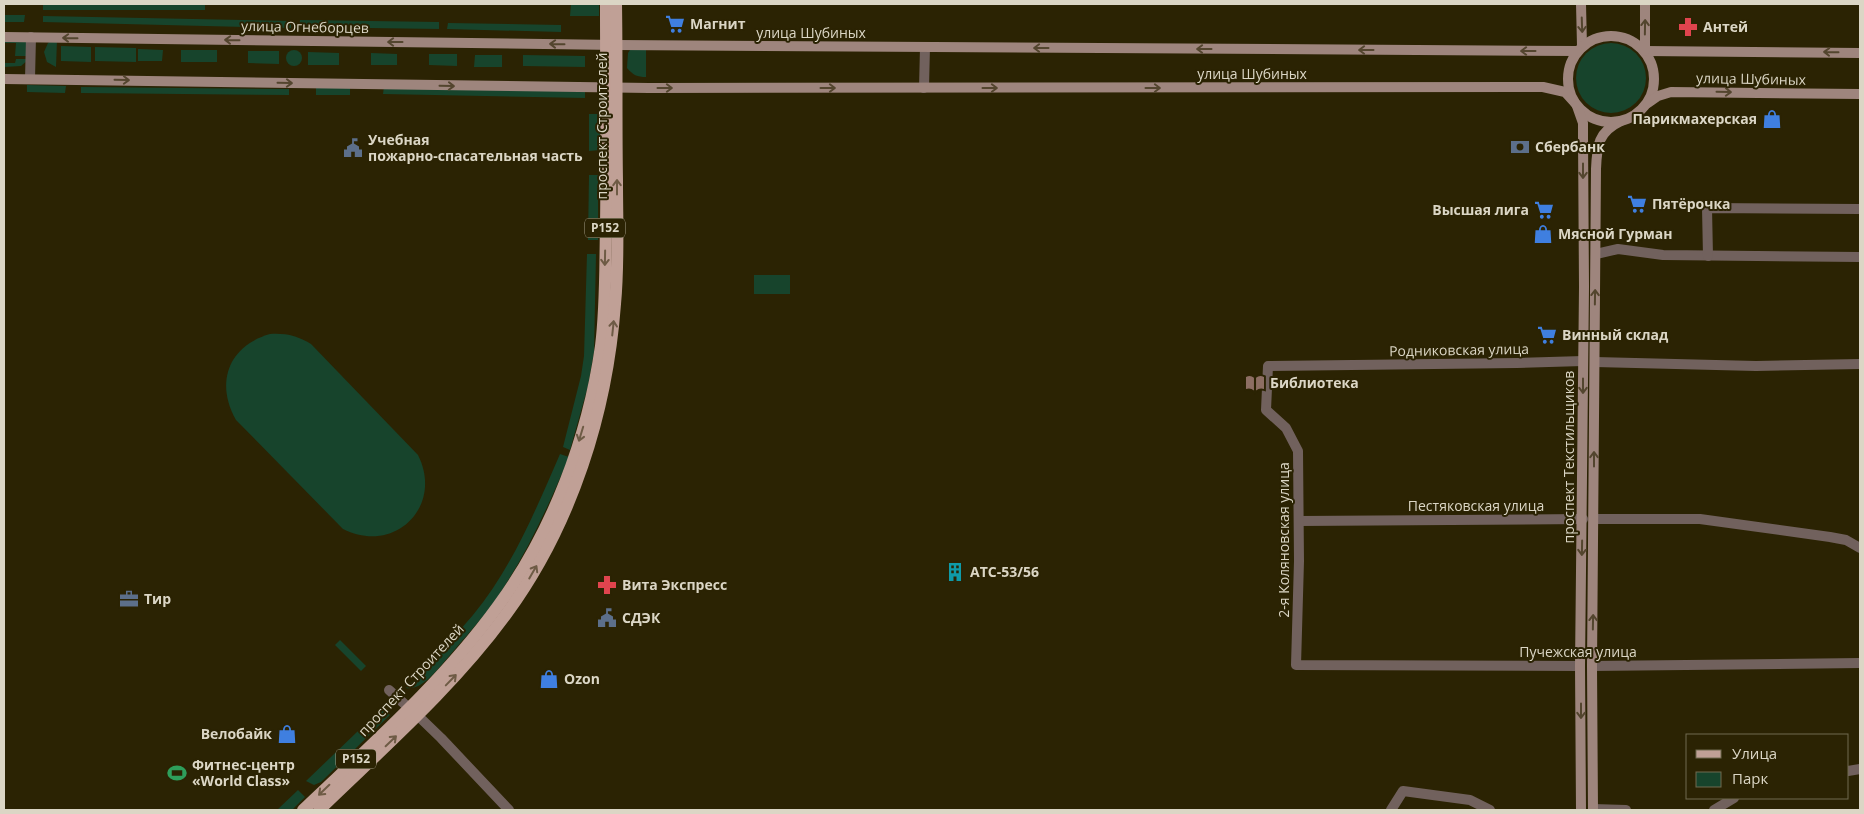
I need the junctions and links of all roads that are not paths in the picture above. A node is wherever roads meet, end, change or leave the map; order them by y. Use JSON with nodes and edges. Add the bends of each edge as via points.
{"nodes":[{"id":1,"x":606,"y":4,"type":"edge"},
{"id":2,"x":616,"y":4,"type":"edge"},
{"id":3,"x":1581,"y":4,"type":"edge"},
{"id":4,"x":1645,"y":4,"type":"edge"},
{"id":5,"x":4,"y":37,"type":"edge"},
{"id":6,"x":30,"y":38,"type":"junction"},
{"id":7,"x":611,"y":45,"type":"junction"},
{"id":8,"x":925,"y":47,"type":"junction"},
{"id":9,"x":1580,"y":49,"type":"junction"},
{"id":10,"x":1645,"y":51,"type":"junction"},
{"id":11,"x":1860,"y":53,"type":"edge"},
{"id":12,"x":4,"y":78,"type":"edge"},
{"id":13,"x":30,"y":79,"type":"junction"},
{"id":14,"x":611,"y":87,"type":"junction"},
{"id":15,"x":924,"y":88,"type":"junction"},
{"id":16,"x":1860,"y":94,"type":"edge"},
{"id":17,"x":1576,"y":104,"type":"junction"},
{"id":18,"x":1645,"y":105,"type":"junction"},
{"id":19,"x":1621,"y":121,"type":"junction"},
{"id":20,"x":1860,"y":209,"type":"edge"},
{"id":21,"x":1596,"y":254,"type":"junction"},
{"id":22,"x":1708,"y":256,"type":"junction"},
{"id":23,"x":1860,"y":257,"type":"edge"},
{"id":24,"x":1583,"y":361,"type":"junction"},
{"id":25,"x":1595,"y":362,"type":"junction"},
{"id":26,"x":1860,"y":364,"type":"edge"},
{"id":27,"x":1268,"y":366,"type":"joint"},
{"id":28,"x":1582,"y":519,"type":"junction"},
{"id":29,"x":1594,"y":519,"type":"junction"},
{"id":30,"x":1299,"y":520,"type":"junction"},
{"id":31,"x":1860,"y":548,"type":"edge"},
{"id":32,"x":1860,"y":663,"type":"edge"},
{"id":33,"x":1296,"y":666,"type":"joint"},
{"id":34,"x":1580,"y":666,"type":"junction"},
{"id":35,"x":1592,"y":666,"type":"junction"},
{"id":36,"x":389,"y":690,"type":"dead end"},
{"id":37,"x":413,"y":712,"type":"junction"},
{"id":38,"x":1732,"y":799,"type":"edge"},
{"id":39,"x":303,"y":810,"type":"edge"},
{"id":40,"x":319,"y":810,"type":"edge"},
{"id":41,"x":509,"y":810,"type":"edge"},
{"id":42,"x":1391,"y":810,"type":"edge"},
{"id":43,"x":1490,"y":810,"type":"edge"},
{"id":44,"x":1581,"y":810,"type":"edge"},
{"id":45,"x":1593,"y":810,"type":"edge"},
{"id":46,"x":1626,"y":810,"type":"edge"},
{"id":47,"x":1714,"y":810,"type":"edge"}],
"edges":[{"from":1,"to":7,"type":"main road","name":"проспект Строителей","number":"Р152"},
{"from":2,"to":7,"type":"main road","name":"проспект Строителей","number":"Р152"},
{"from":3,"to":9,"type":"main road","one_way":true},
{"from":10,"to":4,"type":"main road","one_way":true},
{"from":5,"to":6,"type":"main road","name":"улица Огнеборцев"},
{"from":7,"to":6,"type":"main road","name":"улица Огнеборцев","one_way":true},
{"from":6,"to":13,"type":"street"},
{"from":7,"to":8,"type":"main road","name":"улица Шубиных"},
{"from":7,"to":14,"type":"main road","name":"проспект Строителей","number":"Р152"},
{"from":9,"to":8,"type":"main road","name":"улица Шубиных","one_way":true},
{"from":8,"to":15,"type":"street"},
{"from":9,"to":10,"type":"main road","via":[[1596,38],[1611,35],[1626,38]]},
{"from":9,"to":17,"type":"main road","via":[[1570,64],[1568,80]]},
{"from":11,"to":10,"type":"main road","name":"улица Шубиных","one_way":true},
{"from":10,"to":18,"type":"main road","via":[[1654,75],[1652,93]]},
{"from":12,"to":13,"type":"main road"},
{"from":13,"to":14,"type":"main road","one_way":true},
{"from":14,"to":15,"type":"main road","name":"улица Шубиных","one_way":true},
{"from":14,"to":37,"type":"main road","name":"проспект Строителей","number":"Р152","via":[[605,303],[597,369],[582,432],[559,495],[524,568],[498,606]]},
{"from":15,"to":17,"type":"main road","name":"улица Шубиных","one_way":true,"via":[[1543,87],[1565,92]]},
{"from":18,"to":16,"type":"main road","name":"улица Шубиных","one_way":true,"via":[[1671,92]]},
{"from":17,"to":19,"type":"main road","via":[[1601,121]]},
{"from":17,"to":24,"type":"main road","name":"проспект Текстильщиков","one_way":true,"via":[[1583,123]]},
{"from":18,"to":19,"type":"main road"},
{"from":19,"to":21,"type":"main road","name":"проспект Текстильщиков","via":[[1611,126],[1598,145]]},
{"from":20,"to":22,"type":"street","via":[[1708,208]]},
{"from":21,"to":22,"type":"street","via":[[1618,249]]},
{"from":25,"to":21,"type":"main road","name":"проспект Текстильщиков","one_way":true},
{"from":22,"to":23,"type":"street"},
{"from":24,"to":25,"type":"street","name":"Родниковская улица"},
{"from":24,"to":27,"type":"street","name":"Родниковская улица"},
{"from":24,"to":28,"type":"main road","name":"проспект Текстильщиков","one_way":true},
{"from":25,"to":26,"type":"street","name":"Родниковская улица","via":[[1756,366]]},
{"from":29,"to":25,"type":"main road","name":"проспект Текстильщиков","one_way":true},
{"from":27,"to":30,"type":"street","name":"2-я Коляновская улица","via":[[1266,410],[1286,428],[1298,451]]},
{"from":28,"to":29,"type":"street","name":"Пестяковская улица"},
{"from":28,"to":30,"type":"street","name":"Пестяковская улица"},
{"from":28,"to":34,"type":"main road","name":"проспект Текстильщиков","one_way":true},
{"from":29,"to":31,"type":"street","name":"Пестяковская улица","via":[[1700,519],[1830,537],[1846,540]]},
{"from":35,"to":29,"type":"main road","name":"проспект Текстильщиков","one_way":true},
{"from":30,"to":33,"type":"street","name":"2-я Коляновская улица"},
{"from":32,"to":35,"type":"street","name":"Пучежская улица"},
{"from":33,"to":34,"type":"street","name":"Пучежская улица"},
{"from":34,"to":35,"type":"street","name":"Пучежская улица"},
{"from":34,"to":44,"type":"main road","name":"проспект Текстильщиков","one_way":true},
{"from":35,"to":45,"type":"main road","name":"проспект Текстильщиков"},
{"from":36,"to":37,"type":"street"},
{"from":37,"to":39,"type":"main road","name":"проспект Строителей","number":"Р152","one_way":true},
{"from":40,"to":37,"type":"main road","name":"проспект Строителей","number":"Р152","one_way":true},
{"from":37,"to":41,"type":"street"},
{"from":38,"to":47,"type":"street"},
{"from":42,"to":43,"type":"street","via":[[1403,791],[1470,800]]},
{"from":44,"to":45,"type":"street"},
{"from":45,"to":46,"type":"street"}]}
